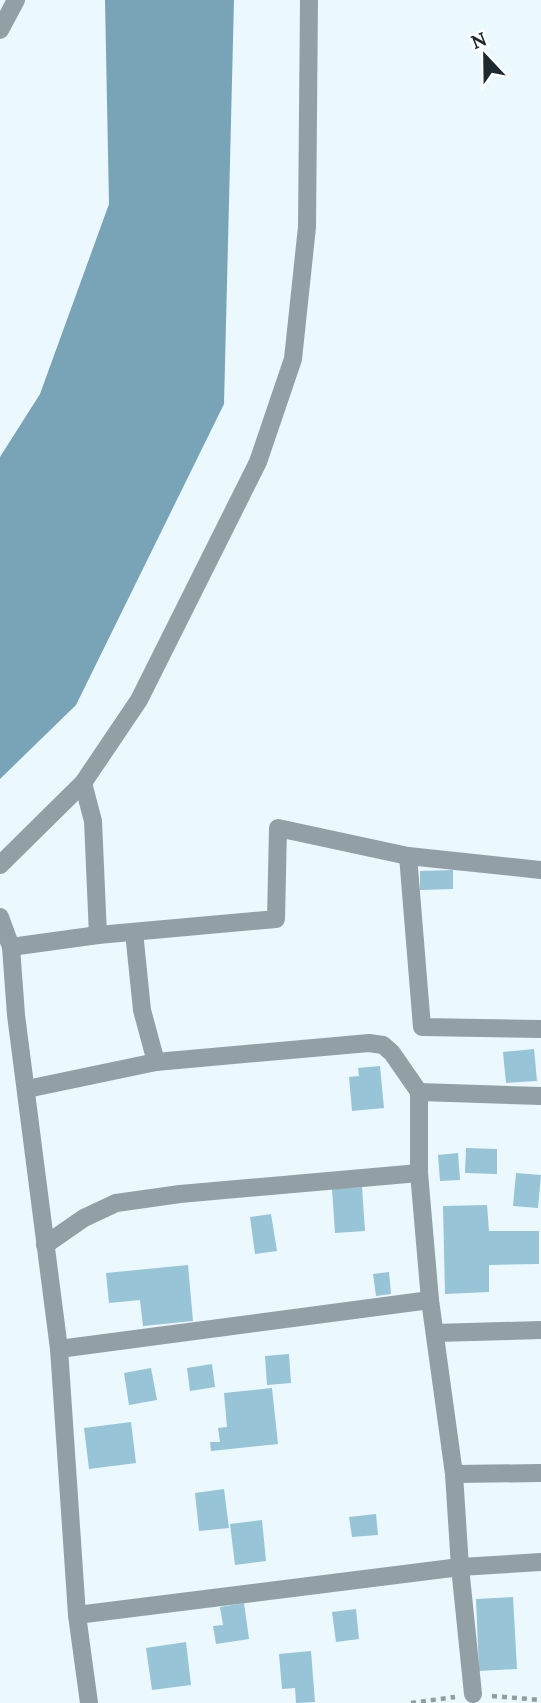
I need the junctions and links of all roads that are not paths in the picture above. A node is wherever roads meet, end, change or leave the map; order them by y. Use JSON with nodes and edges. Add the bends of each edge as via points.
{"nodes":[{"id":1,"x":16,"y":0,"type":"edge"},
{"id":2,"x":309,"y":0,"type":"edge"},
{"id":3,"x":0,"y":30,"type":"edge"},
{"id":4,"x":83,"y":783,"type":"junction"},
{"id":5,"x":408,"y":856,"type":"junction"},
{"id":6,"x":0,"y":865,"type":"edge"},
{"id":7,"x":541,"y":870,"type":"edge"},
{"id":8,"x":0,"y":917,"type":"edge"},
{"id":9,"x":134,"y":932,"type":"junction"},
{"id":10,"x":98,"y":935,"type":"junction"},
{"id":11,"x":11,"y":947,"type":"junction"},
{"id":12,"x":541,"y":1029,"type":"edge"},
{"id":13,"x":156,"y":1062,"type":"junction"},
{"id":14,"x":27,"y":1089,"type":"junction"},
{"id":15,"x":419,"y":1092,"type":"junction"},
{"id":16,"x":541,"y":1096,"type":"edge"},
{"id":17,"x":419,"y":1172,"type":"junction"},
{"id":18,"x":45,"y":1245,"type":"junction"},
{"id":19,"x":430,"y":1300,"type":"junction"},
{"id":20,"x":541,"y":1330,"type":"edge"},
{"id":21,"x":435,"y":1333,"type":"junction"},
{"id":22,"x":59,"y":1349,"type":"junction"},
{"id":23,"x":541,"y":1473,"type":"edge"},
{"id":24,"x":454,"y":1474,"type":"junction"},
{"id":25,"x":541,"y":1562,"type":"edge"},
{"id":26,"x":460,"y":1567,"type":"junction"},
{"id":27,"x":77,"y":1615,"type":"junction"},
{"id":28,"x":473,"y":1694,"type":"dead end"},
{"id":29,"x":89,"y":1703,"type":"edge"}],
"edges":[{"from":1,"to":3,"type":"street"},
{"from":2,"to":4,"type":"street","via":[[307,227],[293,359],[252,474],[139,700]]},
{"from":4,"to":6,"type":"street"},
{"from":4,"to":10,"type":"street","via":[[93,821]]},
{"from":5,"to":7,"type":"street"},
{"from":5,"to":9,"type":"street","via":[[278,828],[276,919]]},
{"from":5,"to":12,"type":"street","via":[[422,1027]]},
{"from":8,"to":11,"type":"street"},
{"from":9,"to":10,"type":"street"},
{"from":9,"to":13,"type":"street","via":[[142,1010]]},
{"from":10,"to":11,"type":"street"},
{"from":11,"to":14,"type":"street"},
{"from":13,"to":14,"type":"street"},
{"from":13,"to":15,"type":"street","via":[[369,1043],[383,1045],[392,1053]]},
{"from":14,"to":18,"type":"street"},
{"from":15,"to":16,"type":"street"},
{"from":15,"to":17,"type":"street"},
{"from":17,"to":18,"type":"street","via":[[116,1203]]},
{"from":17,"to":19,"type":"street"},
{"from":18,"to":22,"type":"street"},
{"from":19,"to":21,"type":"street"},
{"from":19,"to":22,"type":"street"},
{"from":20,"to":21,"type":"street"},
{"from":21,"to":24,"type":"street"},
{"from":22,"to":27,"type":"street"},
{"from":23,"to":24,"type":"street"},
{"from":24,"to":26,"type":"street"},
{"from":25,"to":26,"type":"street"},
{"from":26,"to":27,"type":"street"},
{"from":26,"to":28,"type":"street"},
{"from":27,"to":29,"type":"street"}]}
